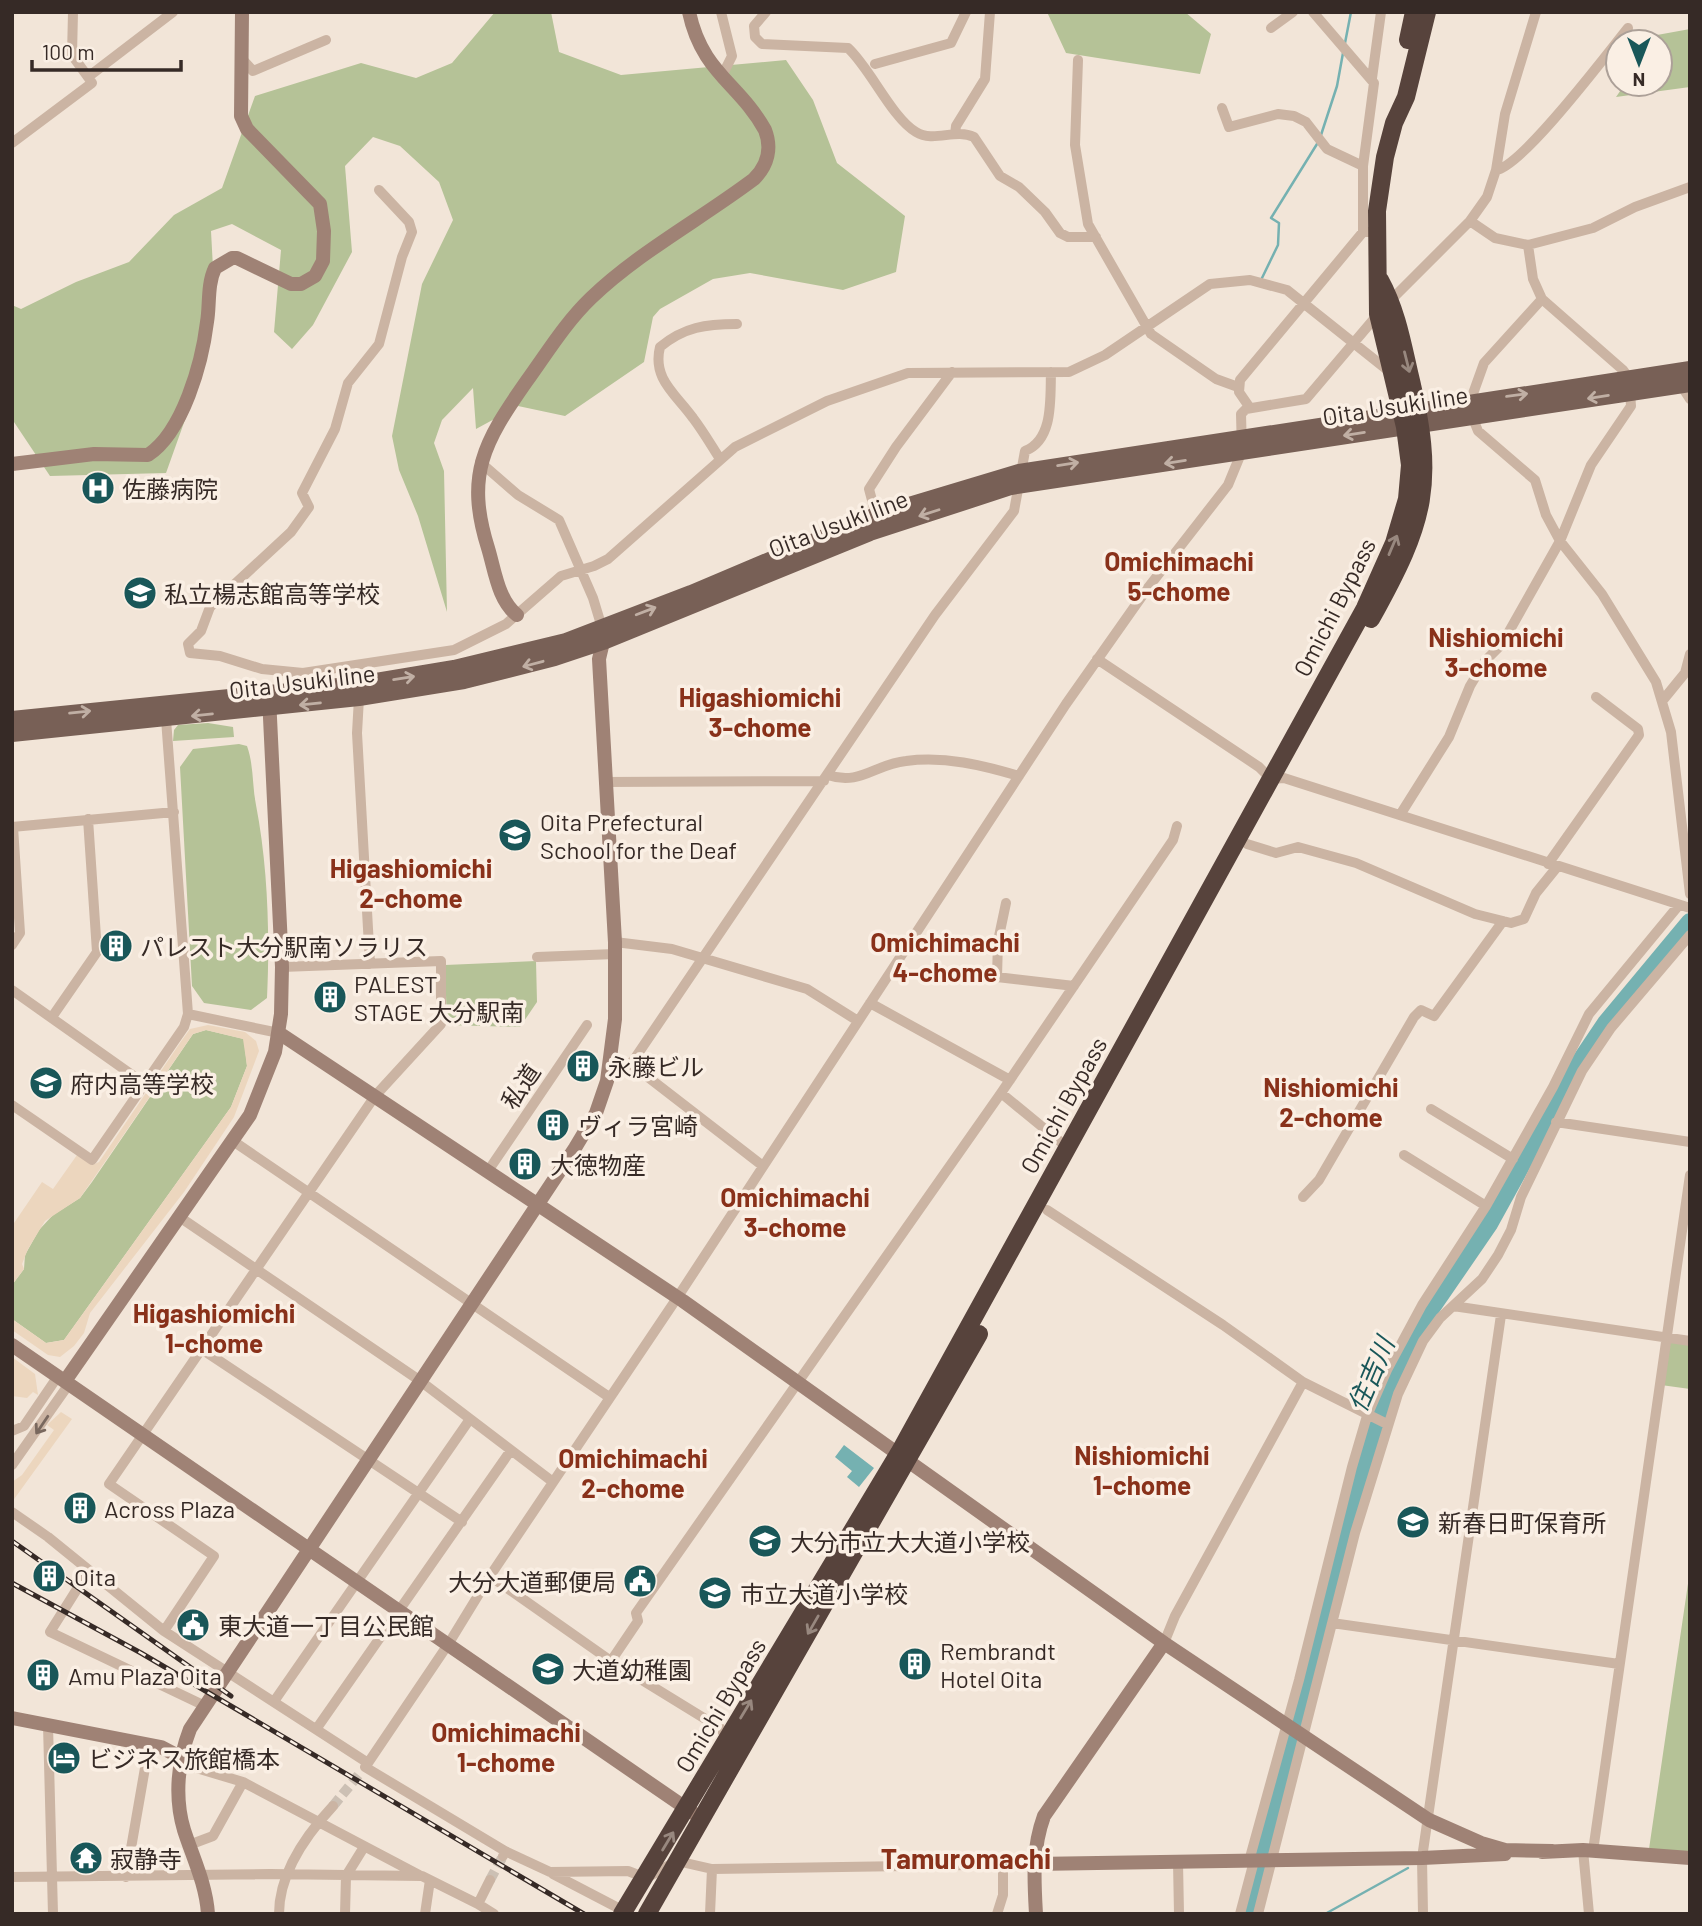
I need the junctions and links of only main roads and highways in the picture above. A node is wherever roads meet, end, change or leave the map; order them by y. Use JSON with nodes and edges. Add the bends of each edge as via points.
{"nodes":[{"id":1,"x":1414,"y":12,"type":"edge"},
{"id":2,"x":1427,"y":12,"type":"edge"},
{"id":3,"x":1394,"y":123,"type":"junction"},
{"id":4,"x":1379,"y":278,"type":"junction"},
{"id":5,"x":1684,"y":377,"type":"edge"},
{"id":6,"x":1411,"y":418,"type":"junction"},
{"id":7,"x":1020,"y":479,"type":"junction"},
{"id":8,"x":603,"y":634,"type":"junction"},
{"id":9,"x":269,"y":700,"type":"junction"},
{"id":10,"x":12,"y":719,"type":"edge"},
{"id":11,"x":12,"y":734,"type":"edge"},
{"id":12,"x":1277,"y":778,"type":"junction"},
{"id":13,"x":904,"y":1457,"type":"junction"},
{"id":14,"x":694,"y":1813,"type":"junction"},
{"id":15,"x":623,"y":1913,"type":"edge"},
{"id":16,"x":647,"y":1914,"type":"edge"}],
"edges":[{"from":1,"to":3,"type":"highway","name":"Omichi Bypass","via":[[1395,95]]},
{"from":2,"to":3,"type":"highway","name":"Omichi Bypass","via":[[1406,97]]},
{"from":3,"to":4,"type":"highway","name":"Omichi Bypass","via":[[1370,232]]},
{"from":4,"to":6,"type":"highway","name":"Omichi Bypass","one_way":true,"via":[[1391,300]]},
{"from":4,"to":6,"type":"highway","name":"Omichi Bypass","via":[[1378,314],[1391,374]]},
{"from":5,"to":6,"type":"main road","name":"Oita Usuki line"},
{"from":6,"to":7,"type":"main road","name":"Oita Usuki line"},
{"from":6,"to":12,"type":"highway","name":"Omichi Bypass","via":[[1426,463],[1413,535],[1381,601]]},
{"from":7,"to":8,"type":"main road","name":"Oita Usuki line","one_way":true},
{"from":8,"to":7,"type":"main road","name":"Oita Usuki line","one_way":true,"via":[[876,515]]},
{"from":9,"to":8,"type":"main road","name":"Oita Usuki line","one_way":true,"via":[[454,668]]},
{"from":8,"to":9,"type":"main road","name":"Oita Usuki line","one_way":true,"via":[[484,677],[359,698]]},
{"from":10,"to":9,"type":"main road","name":"Oita Usuki line","one_way":true},
{"from":9,"to":11,"type":"main road","name":"Oita Usuki line","one_way":true,"via":[[166,719]]},
{"from":12,"to":13,"type":"highway","name":"Omichi Bypass","via":[[1068,1148]]},
{"from":12,"to":13,"type":"highway","name":"Omichi Bypass","via":[[1247,844],[1047,1210]]},
{"from":13,"to":14,"type":"highway","name":"Omichi Bypass","one_way":true},
{"from":14,"to":13,"type":"highway","name":"Omichi Bypass","one_way":true,"via":[[728,1739]]},
{"from":15,"to":14,"type":"highway","name":"Omichi Bypass","one_way":true},
{"from":14,"to":16,"type":"highway","name":"Omichi Bypass","via":[[677,1861]]}]}
